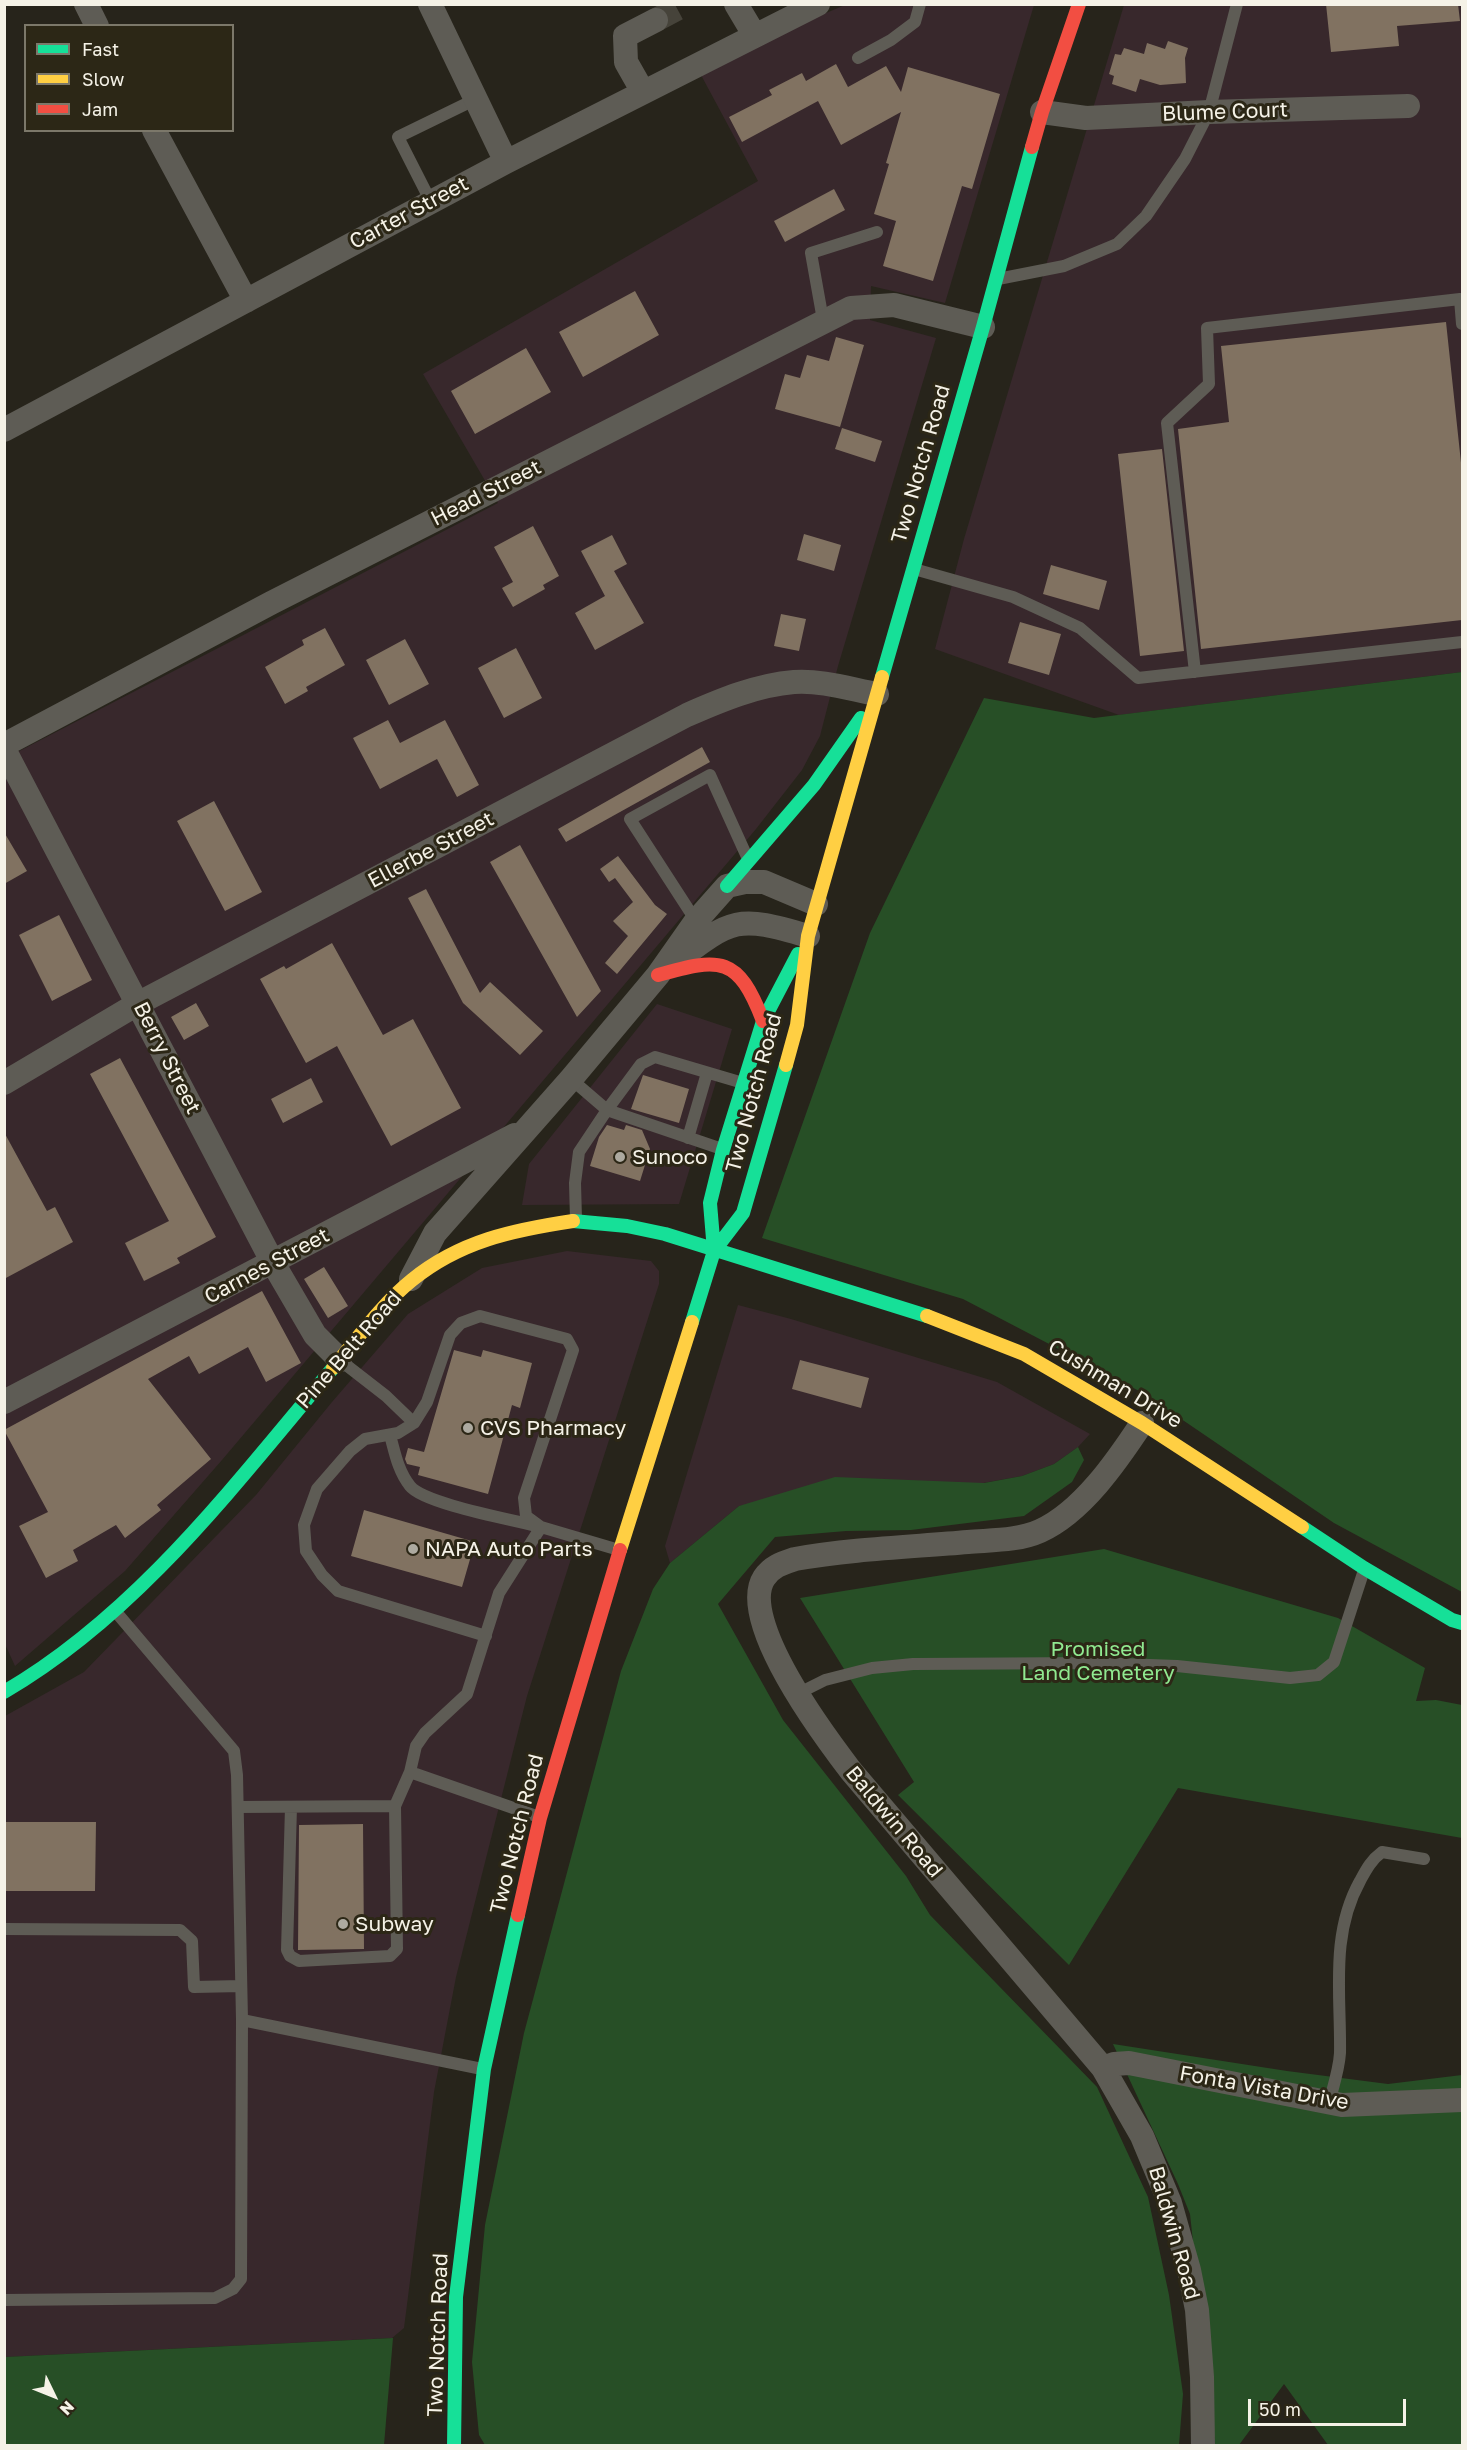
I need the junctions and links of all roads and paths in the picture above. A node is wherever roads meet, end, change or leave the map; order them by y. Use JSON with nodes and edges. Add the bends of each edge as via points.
{"nodes":[{"id":1,"x":86,"y":4,"type":"edge"},
{"id":2,"x":430,"y":4,"type":"edge"},
{"id":3,"x":736,"y":4,"type":"edge"},
{"id":4,"x":818,"y":4,"type":"edge"},
{"id":5,"x":920,"y":4,"type":"edge"},
{"id":6,"x":1079,"y":4,"type":"edge"},
{"id":7,"x":1237,"y":4,"type":"edge"},
{"id":8,"x":656,"y":20,"type":"tunnel mouth"},
{"id":9,"x":97,"y":24,"type":"edge"},
{"id":10,"x":754,"y":36,"type":"junction"},
{"id":11,"x":858,"y":58,"type":"dead end"},
{"id":12,"x":643,"y":92,"type":"junction"},
{"id":13,"x":476,"y":99,"type":"junction"},
{"id":14,"x":1408,"y":106,"type":"dead end"},
{"id":15,"x":1042,"y":112,"type":"junction"},
{"id":16,"x":1209,"y":112,"type":"junction"},
{"id":17,"x":155,"y":132,"type":"edge"},
{"id":18,"x":506,"y":162,"type":"junction"},
{"id":19,"x":431,"y":202,"type":"junction"},
{"id":20,"x":876,"y":232,"type":"dead end"},
{"id":21,"x":996,"y":279,"type":"junction"},
{"id":22,"x":246,"y":301,"type":"junction"},
{"id":23,"x":823,"y":320,"type":"junction"},
{"id":24,"x":1462,"y":324,"type":"edge"},
{"id":25,"x":983,"y":327,"type":"junction"},
{"id":26,"x":4,"y":430,"type":"edge"},
{"id":27,"x":913,"y":569,"type":"junction"},
{"id":28,"x":1462,"y":642,"type":"edge"},
{"id":29,"x":1195,"y":672,"type":"junction"},
{"id":30,"x":877,"y":694,"type":"junction"},
{"id":31,"x":4,"y":747,"type":"edge"},
{"id":32,"x":749,"y":860,"type":"junction"},
{"id":33,"x":727,"y":886,"type":"junction"},
{"id":34,"x":816,"y":904,"type":"junction"},
{"id":35,"x":696,"y":921,"type":"junction"},
{"id":36,"x":808,"y":936,"type":"junction"},
{"id":37,"x":658,"y":975,"type":"junction"},
{"id":38,"x":139,"y":1003,"type":"junction"},
{"id":39,"x":763,"y":1021,"type":"junction"},
{"id":40,"x":707,"y":1073,"type":"junction"},
{"id":41,"x":571,"y":1079,"type":"junction"},
{"id":42,"x":4,"y":1083,"type":"edge"},
{"id":43,"x":743,"y":1083,"type":"junction"},
{"id":44,"x":607,"y":1110,"type":"junction"},
{"id":45,"x":528,"y":1128,"type":"junction"},
{"id":46,"x":688,"y":1138,"type":"junction"},
{"id":47,"x":723,"y":1150,"type":"junction"},
{"id":48,"x":576,"y":1221,"type":"junction"},
{"id":49,"x":714,"y":1251,"type":"junction"},
{"id":50,"x":273,"y":1263,"type":"junction"},
{"id":51,"x":411,"y":1280,"type":"junction"},
{"id":52,"x":340,"y":1360,"type":"junction"},
{"id":53,"x":4,"y":1402,"type":"edge"},
{"id":54,"x":414,"y":1423,"type":"junction"},
{"id":55,"x":1142,"y":1423,"type":"junction"},
{"id":56,"x":390,"y":1435,"type":"junction"},
{"id":57,"x":541,"y":1527,"type":"junction"},
{"id":58,"x":620,"y":1550,"type":"junction"},
{"id":59,"x":1364,"y":1568,"type":"junction"},
{"id":60,"x":116,"y":1611,"type":"junction"},
{"id":61,"x":1462,"y":1623,"type":"edge"},
{"id":62,"x":486,"y":1636,"type":"junction"},
{"id":63,"x":4,"y":1692,"type":"edge"},
{"id":64,"x":797,"y":1694,"type":"junction"},
{"id":65,"x":410,"y":1772,"type":"junction"},
{"id":66,"x":394,"y":1806,"type":"junction"},
{"id":67,"x":238,"y":1807,"type":"junction"},
{"id":68,"x":291,"y":1807,"type":"junction"},
{"id":69,"x":540,"y":1818,"type":"junction"},
{"id":70,"x":1424,"y":1859,"type":"dead end"},
{"id":71,"x":4,"y":1929,"type":"edge"},
{"id":72,"x":241,"y":1986,"type":"junction"},
{"id":73,"x":242,"y":2020,"type":"junction"},
{"id":74,"x":1103,"y":2068,"type":"junction"},
{"id":75,"x":484,"y":2069,"type":"junction"},
{"id":76,"x":1462,"y":2100,"type":"edge"},
{"id":77,"x":1329,"y":2103,"type":"junction"},
{"id":78,"x":4,"y":2300,"type":"edge"},
{"id":79,"x":454,"y":2445,"type":"edge"},
{"id":80,"x":1203,"y":2445,"type":"edge"}],
"edges":[{"from":1,"to":9,"type":"street"},
{"from":2,"to":13,"type":"street"},
{"from":3,"to":10,"type":"street"},
{"from":4,"to":10,"type":"street","name":"Carter Street"},
{"from":5,"to":11,"type":"lane","via":[[915,22]]},
{"from":6,"to":15,"type":"main road","name":"Two Notch Road"},
{"from":7,"to":16,"type":"lane"},
{"from":8,"to":12,"type":"street","via":[[625,36],[626,62]]},
{"from":10,"to":12,"type":"street","name":"Carter Street"},
{"from":12,"to":18,"type":"street","name":"Carter Street"},
{"from":13,"to":18,"type":"street"},
{"from":13,"to":19,"type":"lane","via":[[398,137]]},
{"from":14,"to":16,"type":"street","name":"Blume Court"},
{"from":15,"to":16,"type":"street","name":"Blume Court","via":[[1086,118]]},
{"from":15,"to":21,"type":"main road","name":"Two Notch Road"},
{"from":16,"to":21,"type":"lane","via":[[1178,169],[1146,216],[1118,244],[1064,266]]},
{"from":17,"to":22,"type":"street"},
{"from":18,"to":19,"type":"street","name":"Carter Street"},
{"from":19,"to":22,"type":"street","name":"Carter Street"},
{"from":20,"to":23,"type":"lane","via":[[811,253]]},
{"from":21,"to":25,"type":"main road","name":"Two Notch Road"},
{"from":22,"to":26,"type":"street","name":"Carter Street"},
{"from":23,"to":25,"type":"street","name":"Head Street","via":[[851,308],[894,305]]},
{"from":23,"to":31,"type":"street","name":"Head Street","via":[[271,603]]},
{"from":24,"to":29,"type":"lane","via":[[1460,299],[1206,328],[1209,384],[1167,423]]},
{"from":25,"to":27,"type":"main road","name":"Two Notch Road"},
{"from":27,"to":29,"type":"lane","via":[[1013,597],[1080,628],[1138,678]]},
{"from":27,"to":30,"type":"main road","name":"Two Notch Road"},
{"from":28,"to":29,"type":"lane"},
{"from":30,"to":32,"type":"main road","via":[[814,785]]},
{"from":30,"to":34,"type":"main road","name":"Two Notch Road"},
{"from":30,"to":38,"type":"street","name":"Ellerbe Street","via":[[794,682],[715,703]]},
{"from":31,"to":38,"type":"street","name":"Berry Street"},
{"from":32,"to":33,"type":"main road"},
{"from":32,"to":35,"type":"lane","via":[[710,775],[630,819]]},
{"from":33,"to":34,"type":"street","via":[[764,882]]},
{"from":33,"to":35,"type":"street","name":"Pine Belt Road"},
{"from":34,"to":36,"type":"main road","name":"Two Notch Road"},
{"from":35,"to":37,"type":"street","name":"Pine Belt Road"},
{"from":36,"to":37,"type":"street","name":"Pine Belt Road","via":[[753,922],[731,925]]},
{"from":36,"to":39,"type":"main road","name":"Two Notch Road"},
{"from":36,"to":49,"type":"main road","name":"Two Notch Road","via":[[797,1025],[743,1213]]},
{"from":37,"to":39,"type":"main road","via":[[706,962],[726,966],[750,987]]},
{"from":37,"to":41,"type":"street","name":"Pine Belt Road"},
{"from":38,"to":42,"type":"street","name":"Ellerbe Street"},
{"from":38,"to":50,"type":"street","name":"Berry Street"},
{"from":39,"to":43,"type":"main road","name":"Two Notch Road"},
{"from":40,"to":43,"type":"lane"},
{"from":40,"to":44,"type":"lane","via":[[655,1058],[641,1064]]},
{"from":40,"to":46,"type":"lane"},
{"from":41,"to":44,"type":"lane"},
{"from":41,"to":45,"type":"street","name":"Pine Belt Road"},
{"from":43,"to":47,"type":"main road","name":"Two Notch Road"},
{"from":44,"to":46,"type":"lane"},
{"from":44,"to":48,"type":"lane","via":[[579,1152]]},
{"from":45,"to":50,"type":"street","name":"Carnes Street"},
{"from":45,"to":51,"type":"street","name":"Pine Belt Road","via":[[435,1233]]},
{"from":46,"to":47,"type":"lane"},
{"from":47,"to":49,"type":"main road","name":"Two Notch Road","via":[[710,1203]]},
{"from":48,"to":49,"type":"main road","name":"Cushman Drive","via":[[665,1234]]},
{"from":48,"to":51,"type":"main road","name":"Cushman Drive","via":[[490,1237],[447,1256]]},
{"from":49,"to":55,"type":"main road","name":"Cushman Drive","via":[[912,1310],[1024,1354]]},
{"from":49,"to":58,"type":"main road","name":"Two Notch Road"},
{"from":50,"to":52,"type":"street","name":"Berry Street","via":[[315,1335]]},
{"from":50,"to":53,"type":"street","name":"Carnes Street"},
{"from":51,"to":52,"type":"main road","name":"Pine Belt Road"},
{"from":52,"to":54,"type":"lane"},
{"from":52,"to":60,"type":"main road","name":"Pine Belt Road","via":[[193,1530]]},
{"from":54,"to":56,"type":"lane"},
{"from":54,"to":57,"type":"lane","via":[[427,1402],[450,1335],[461,1323],[480,1316],[567,1339],[573,1350],[524,1498],[526,1516]]},
{"from":55,"to":59,"type":"main road","name":"Cushman Drive"},
{"from":55,"to":64,"type":"street","name":"Baldwin Road","via":[[1084,1498],[1039,1532],[808,1557],[772,1569],[763,1579],[759,1607],[767,1636]]},
{"from":56,"to":57,"type":"lane","via":[[399,1470],[411,1488],[433,1500]]},
{"from":56,"to":62,"type":"lane","via":[[365,1439],[317,1489],[304,1525],[306,1551],[321,1575],[338,1591]]},
{"from":57,"to":58,"type":"lane"},
{"from":57,"to":62,"type":"lane","via":[[499,1593]]},
{"from":58,"to":69,"type":"main road","name":"Two Notch Road"},
{"from":59,"to":61,"type":"main road","name":"Cushman Drive"},
{"from":59,"to":64,"type":"lane","via":[[1334,1662],[1318,1675],[1290,1678],[1177,1666],[1095,1663],[913,1664],[872,1668],[825,1680]]},
{"from":60,"to":63,"type":"main road","name":"Pine Belt Road","via":[[50,1664]]},
{"from":60,"to":67,"type":"lane","via":[[234,1751]]},
{"from":62,"to":65,"type":"lane","via":[[467,1694],[425,1733],[416,1746]]},
{"from":64,"to":74,"type":"street","name":"Baldwin Road","via":[[851,1771]]},
{"from":65,"to":66,"type":"lane"},
{"from":65,"to":69,"type":"lane"},
{"from":66,"to":68,"type":"lane"},
{"from":66,"to":68,"type":"lane","via":[[397,1949],[390,1956],[298,1960],[287,1950]]},
{"from":67,"to":68,"type":"lane"},
{"from":67,"to":72,"type":"lane"},
{"from":69,"to":75,"type":"main road","name":"Two Notch Road"},
{"from":70,"to":77,"type":"lane","via":[[1382,1852],[1374,1858],[1350,1899],[1340,1939],[1340,2056]]},
{"from":71,"to":72,"type":"lane","via":[[180,1930],[192,1941],[194,1987]]},
{"from":72,"to":73,"type":"lane"},
{"from":73,"to":75,"type":"lane"},
{"from":73,"to":78,"type":"lane","via":[[241,2279],[233,2289],[215,2298]]},
{"from":74,"to":77,"type":"street","name":"Fonta Vista Drive","via":[[1129,2063]]},
{"from":74,"to":80,"type":"street","name":"Baldwin Road","via":[[1160,2175],[1190,2270],[1202,2377]]},
{"from":75,"to":79,"type":"main road","name":"Two Notch Road","via":[[456,2297]]},
{"from":76,"to":77,"type":"street","name":"Fonta Vista Drive","via":[[1342,2106]]}]}
